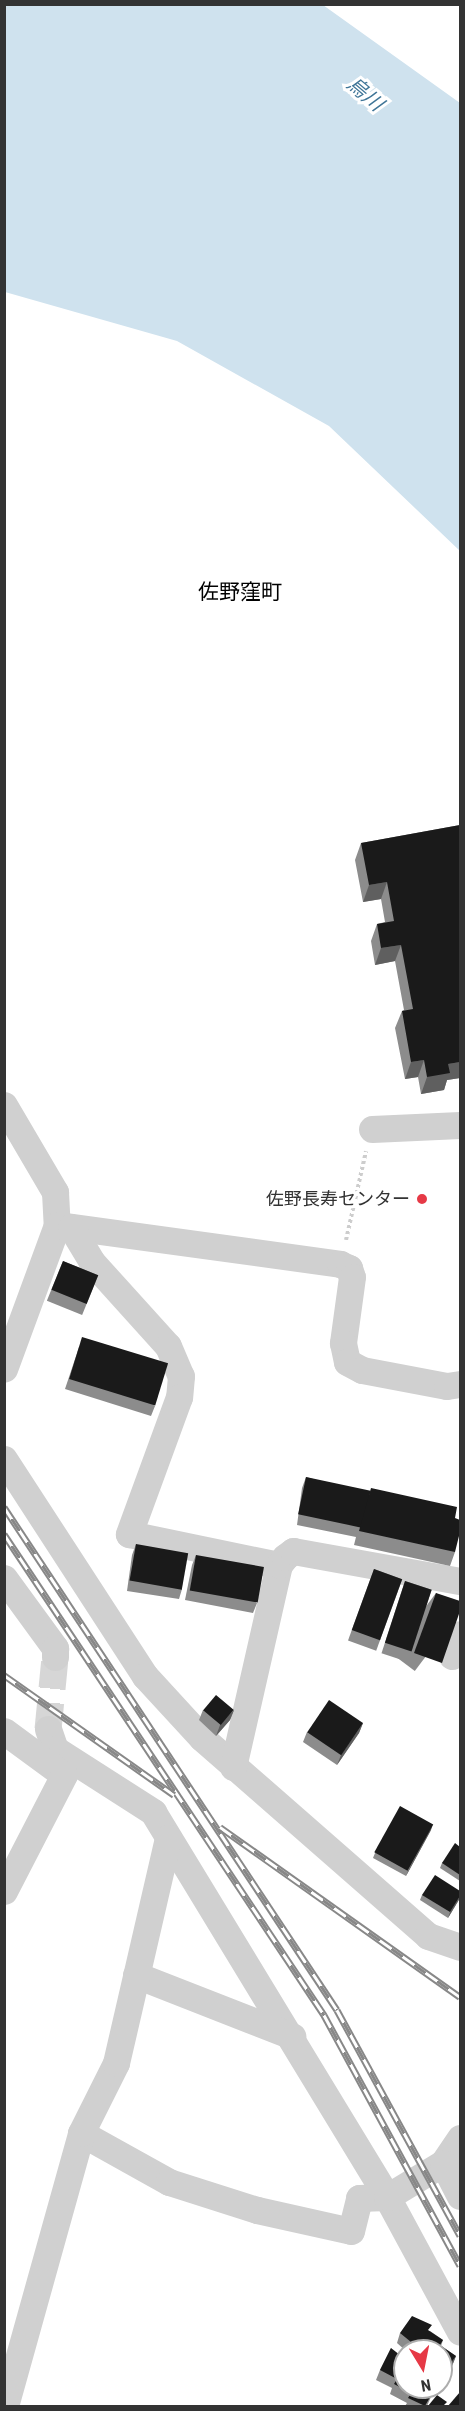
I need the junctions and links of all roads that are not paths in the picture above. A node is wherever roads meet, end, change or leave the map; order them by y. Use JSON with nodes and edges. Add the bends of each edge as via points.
{"nodes":[{"id":1,"x":4,"y":1105,"type":"edge"},
{"id":2,"x":460,"y":1125,"type":"edge"},
{"id":3,"x":372,"y":1129,"type":"road end"},
{"id":4,"x":64,"y":1226,"type":"junction"},
{"id":5,"x":4,"y":1369,"type":"edge"},
{"id":6,"x":460,"y":1384,"type":"edge"},
{"id":7,"x":4,"y":1459,"type":"edge"},
{"id":8,"x":279,"y":1565,"type":"junction"},
{"id":9,"x":4,"y":1578,"type":"edge"},
{"id":10,"x":460,"y":1581,"type":"edge"},
{"id":11,"x":56,"y":1657,"type":"tunnel mouth"},
{"id":12,"x":48,"y":1729,"type":"tunnel mouth"},
{"id":13,"x":4,"y":1731,"type":"edge"},
{"id":14,"x":233,"y":1767,"type":"junction"},
{"id":15,"x":64,"y":1775,"type":"junction"},
{"id":16,"x":153,"y":1812,"type":"junction"},
{"id":17,"x":168,"y":1838,"type":"junction"},
{"id":18,"x":4,"y":1891,"type":"edge"},
{"id":19,"x":460,"y":1947,"type":"edge"},
{"id":20,"x":136,"y":1975,"type":"junction"},
{"id":21,"x":292,"y":2036,"type":"junction"},
{"id":22,"x":81,"y":2133,"type":"junction"},
{"id":23,"x":460,"y":2138,"type":"edge"},
{"id":24,"x":443,"y":2163,"type":"junction"},
{"id":25,"x":460,"y":2196,"type":"edge"},
{"id":26,"x":387,"y":2197,"type":"junction"},
{"id":27,"x":460,"y":2332,"type":"edge"},
{"id":28,"x":5,"y":2406,"type":"edge"}],
"edges":[{"from":1,"to":4,"type":"street","via":[[55,1192]]},
{"from":2,"to":3,"type":"street"},
{"from":4,"to":5,"type":"street"},
{"from":4,"to":6,"type":"street","via":[[340,1264],[349,1268],[352,1277],[343,1343],[347,1362],[362,1370],[447,1386]]},
{"from":4,"to":8,"type":"street","via":[[168,1346],[181,1376],[180,1397],[129,1534]]},
{"from":7,"to":14,"type":"street","via":[[146,1676]]},
{"from":8,"to":10,"type":"street","via":[[293,1551]]},
{"from":8,"to":14,"type":"street"},
{"from":9,"to":11,"type":"street","via":[[55,1648]]},
{"from":12,"to":16,"type":"street","via":[[55,1749]]},
{"from":13,"to":15,"type":"street"},
{"from":14,"to":19,"type":"street","via":[[428,1936]]},
{"from":15,"to":16,"type":"street","via":[[119,1807]]},
{"from":15,"to":18,"type":"street"},
{"from":16,"to":17,"type":"street"},
{"from":17,"to":20,"type":"street"},
{"from":17,"to":21,"type":"street"},
{"from":20,"to":21,"type":"street"},
{"from":20,"to":22,"type":"street","via":[[116,2063]]},
{"from":21,"to":26,"type":"street"},
{"from":22,"to":26,"type":"street","via":[[169,2182],[257,2210],[351,2231],[359,2198]]},
{"from":22,"to":28,"type":"street","via":[[34,2287]]},
{"from":23,"to":24,"type":"street"},
{"from":24,"to":25,"type":"street"},
{"from":24,"to":26,"type":"street"},
{"from":26,"to":27,"type":"street"}]}
